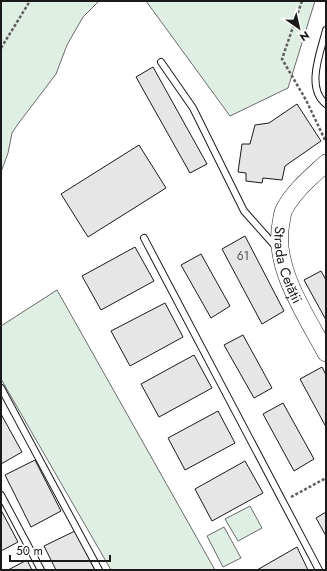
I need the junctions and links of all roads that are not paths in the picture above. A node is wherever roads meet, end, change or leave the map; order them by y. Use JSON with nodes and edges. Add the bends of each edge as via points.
{"nodes":[{"id":1,"x":326,"y":30,"type":"edge"},
{"id":2,"x":161,"y":62,"type":"dead end"},
{"id":3,"x":326,"y":104,"type":"edge"},
{"id":4,"x":326,"y":163,"type":"edge"},
{"id":5,"x":144,"y":238,"type":"dead end"},
{"id":6,"x":281,"y":253,"type":"junction"},
{"id":7,"x":326,"y":353,"type":"edge"},
{"id":8,"x":1,"y":388,"type":"edge"},
{"id":9,"x":1,"y":495,"type":"edge"},
{"id":10,"x":41,"y":570,"type":"edge"},
{"id":11,"x":99,"y":570,"type":"edge"},
{"id":12,"x":318,"y":570,"type":"edge"}],
"edges":[{"from":1,"to":3,"type":"lane","via":[[315,75],[316,88]]},
{"from":2,"to":6,"type":"lane","via":[[193,108],[244,211]]},
{"from":4,"to":6,"type":"street","name":"Strada Cetății","via":[[301,186],[284,209],[279,234]]},
{"from":5,"to":12,"type":"lane"},
{"from":6,"to":7,"type":"street","name":"Strada Cetății","via":[[295,296]]},
{"from":8,"to":11,"type":"lane"},
{"from":9,"to":10,"type":"lane"}]}
